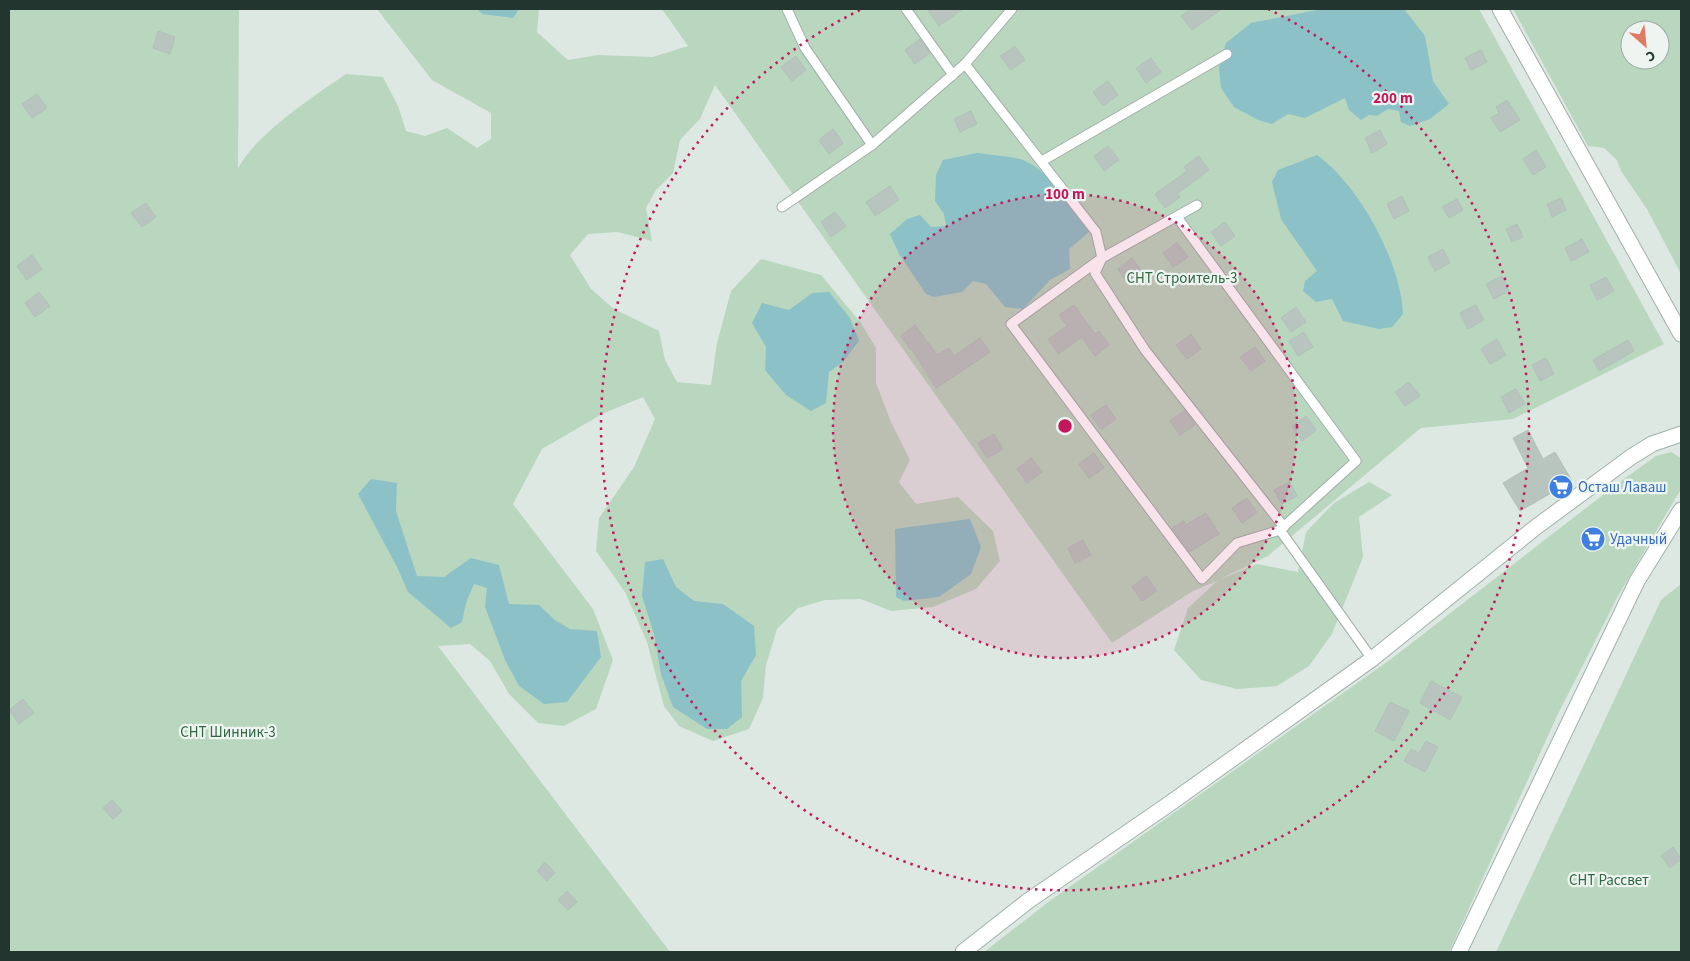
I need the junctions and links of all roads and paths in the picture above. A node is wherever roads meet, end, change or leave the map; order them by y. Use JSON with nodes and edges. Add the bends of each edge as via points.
{"nodes":[{"id":1,"x":787,"y":9,"type":"edge"},
{"id":2,"x":906,"y":9,"type":"edge"},
{"id":3,"x":1012,"y":9,"type":"edge"},
{"id":4,"x":1500,"y":9,"type":"edge"},
{"id":5,"x":1227,"y":54,"type":"dead end"},
{"id":6,"x":965,"y":64,"type":"junction"},
{"id":7,"x":953,"y":74,"type":"junction"},
{"id":8,"x":872,"y":145,"type":"junction"},
{"id":9,"x":1042,"y":161,"type":"junction"},
{"id":10,"x":1197,"y":205,"type":"dead end"},
{"id":11,"x":782,"y":207,"type":"dead end"},
{"id":12,"x":1177,"y":217,"type":"junction"},
{"id":13,"x":1102,"y":258,"type":"junction"},
{"id":14,"x":1681,"y":334,"type":"edge"},
{"id":15,"x":1681,"y":434,"type":"edge"},
{"id":16,"x":1681,"y":510,"type":"edge"},
{"id":17,"x":1282,"y":528,"type":"junction"},
{"id":18,"x":1372,"y":659,"type":"junction"},
{"id":19,"x":963,"y":952,"type":"edge"},
{"id":20,"x":1460,"y":952,"type":"edge"}],
"edges":[{"from":1,"to":8,"type":"lane","via":[[805,48]]},
{"from":2,"to":7,"type":"lane"},
{"from":3,"to":6,"type":"lane"},
{"from":4,"to":14,"type":"street"},
{"from":5,"to":9,"type":"lane"},
{"from":6,"to":7,"type":"lane"},
{"from":6,"to":9,"type":"lane"},
{"from":7,"to":8,"type":"lane"},
{"from":8,"to":11,"type":"lane"},
{"from":9,"to":13,"type":"lane","via":[[1096,232]]},
{"from":10,"to":12,"type":"lane"},
{"from":12,"to":13,"type":"lane"},
{"from":12,"to":17,"type":"lane","via":[[1356,461]]},
{"from":13,"to":17,"type":"lane","via":[[1096,273],[1145,350]]},
{"from":13,"to":17,"type":"lane","via":[[1011,324],[1202,579],[1237,543]]},
{"from":15,"to":18,"type":"street","via":[[1652,444],[1631,457],[1536,527]]},
{"from":16,"to":20,"type":"street","via":[[1637,580]]},
{"from":17,"to":18,"type":"lane"},
{"from":18,"to":19,"type":"street","via":[[1028,901]]}]}
